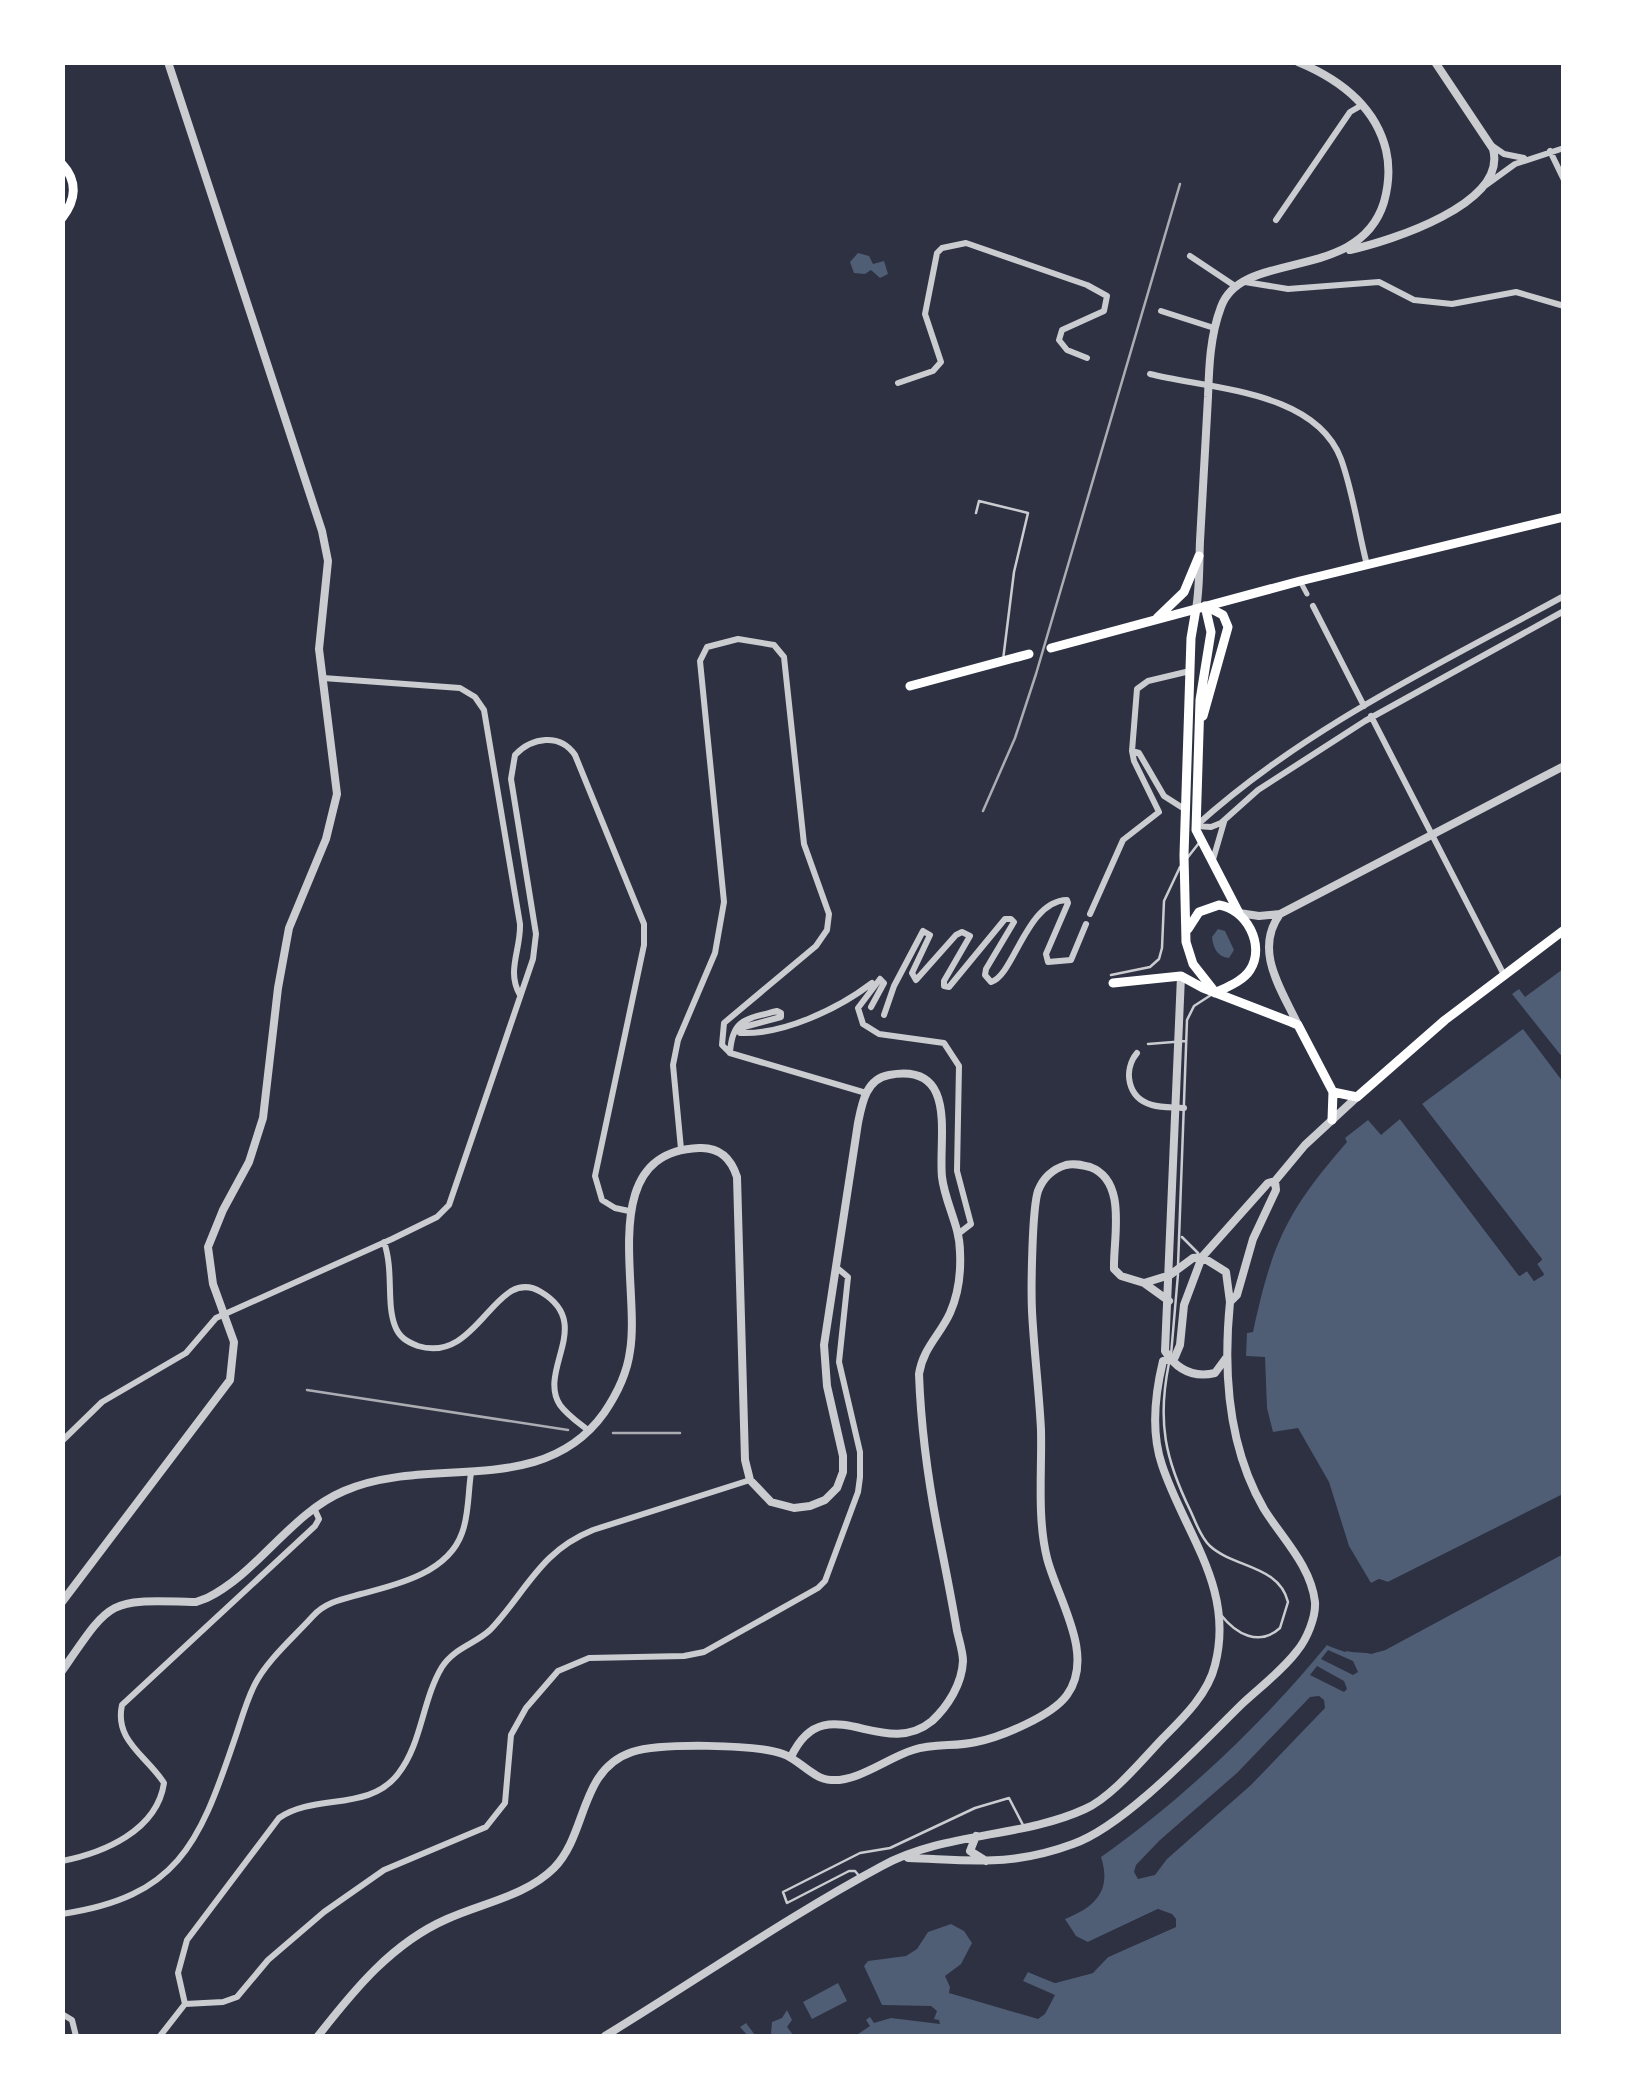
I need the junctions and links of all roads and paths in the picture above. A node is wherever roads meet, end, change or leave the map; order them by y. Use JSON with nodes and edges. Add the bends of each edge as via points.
{"nodes":[{"id":1,"x":168,"y":62,"type":"edge"},
{"id":2,"x":1298,"y":62,"type":"edge"},
{"id":3,"x":1435,"y":62,"type":"edge"},
{"id":4,"x":1364,"y":104,"type":"junction"},
{"id":5,"x":1491,"y":145,"type":"junction"},
{"id":6,"x":1564,"y":148,"type":"edge"},
{"id":7,"x":1550,"y":151,"type":"junction"},
{"id":8,"x":1530,"y":157,"type":"junction"},
{"id":9,"x":62,"y":164,"type":"edge"},
{"id":10,"x":1564,"y":180,"type":"edge"},
{"id":11,"x":1481,"y":188,"type":"junction"},
{"id":12,"x":1379,"y":215,"type":"junction"},
{"id":13,"x":62,"y":218,"type":"edge"},
{"id":14,"x":1276,"y":220,"type":"dead end"},
{"id":15,"x":1400,"y":237,"type":"junction"},
{"id":16,"x":1336,"y":253,"type":"junction"},
{"id":17,"x":1190,"y":256,"type":"dead end"},
{"id":18,"x":1240,"y":284,"type":"junction"},
{"id":19,"x":1564,"y":306,"type":"edge"},
{"id":20,"x":1160,"y":311,"type":"dead end"},
{"id":21,"x":1214,"y":328,"type":"junction"},
{"id":22,"x":1087,"y":358,"type":"dead end"},
{"id":23,"x":1150,"y":374,"type":"dead end"},
{"id":24,"x":898,"y":383,"type":"dead end"},
{"id":25,"x":1208,"y":386,"type":"junction"},
{"id":26,"x":976,"y":513,"type":"dead end"},
{"id":27,"x":1564,"y":517,"type":"edge"},
{"id":28,"x":1200,"y":556,"type":"junction"},
{"id":29,"x":1368,"y":565,"type":"junction"},
{"id":30,"x":1300,"y":581,"type":"junction"},
{"id":31,"x":1307,"y":594,"type":"dead end"},
{"id":32,"x":1564,"y":596,"type":"edge"},
{"id":33,"x":1313,"y":606,"type":"dead end"},
{"id":34,"x":1200,"y":607,"type":"junction"},
{"id":35,"x":1564,"y":610,"type":"edge"},
{"id":36,"x":1147,"y":623,"type":"junction"},
{"id":37,"x":1051,"y":648,"type":"dead end"},
{"id":38,"x":1191,"y":648,"type":"junction"},
{"id":39,"x":1029,"y":654,"type":"dead end"},
{"id":40,"x":1209,"y":654,"type":"junction"},
{"id":41,"x":1002,"y":661,"type":"junction"},
{"id":42,"x":1191,"y":671,"type":"junction"},
{"id":43,"x":321,"y":678,"type":"junction"},
{"id":44,"x":910,"y":686,"type":"dead end"},
{"id":45,"x":1364,"y":706,"type":"junction"},
{"id":46,"x":1372,"y":716,"type":"junction"},
{"id":47,"x":1198,"y":738,"type":"junction"},
{"id":48,"x":1132,"y":751,"type":"junction"},
{"id":49,"x":1564,"y":766,"type":"edge"},
{"id":50,"x":1191,"y":818,"type":"junction"},
{"id":51,"x":1221,"y":823,"type":"junction"},
{"id":52,"x":1432,"y":834,"type":"junction"},
{"id":53,"x":1205,"y":837,"type":"junction"},
{"id":54,"x":1184,"y":861,"type":"junction"},
{"id":55,"x":1212,"y":863,"type":"junction"},
{"id":56,"x":1239,"y":912,"type":"junction"},
{"id":57,"x":1090,"y":914,"type":"dead end"},
{"id":58,"x":1280,"y":914,"type":"junction"},
{"id":59,"x":1086,"y":924,"type":"dead end"},
{"id":60,"x":1564,"y":930,"type":"edge"},
{"id":61,"x":1186,"y":942,"type":"junction"},
{"id":62,"x":1200,"y":972,"type":"junction"},
{"id":63,"x":1503,"y":973,"type":"junction"},
{"id":64,"x":1182,"y":976,"type":"junction"},
{"id":65,"x":880,"y":979,"type":"junction"},
{"id":66,"x":1112,"y":979,"type":"joint"},
{"id":67,"x":1236,"y":981,"type":"junction"},
{"id":68,"x":1215,"y":993,"type":"junction"},
{"id":69,"x":520,"y":996,"type":"junction"},
{"id":70,"x":871,"y":1007,"type":"dead end"},
{"id":71,"x":884,"y":1015,"type":"dead end"},
{"id":72,"x":1298,"y":1025,"type":"junction"},
{"id":73,"x":1182,"y":1041,"type":"junction"},
{"id":74,"x":1148,"y":1044,"type":"dead end"},
{"id":75,"x":730,"y":1053,"type":"junction"},
{"id":76,"x":1137,"y":1053,"type":"dead end"},
{"id":77,"x":1333,"y":1092,"type":"junction"},
{"id":78,"x":866,"y":1093,"type":"junction"},
{"id":79,"x":1352,"y":1097,"type":"junction"},
{"id":80,"x":1180,"y":1108,"type":"junction"},
{"id":81,"x":1332,"y":1120,"type":"junction"},
{"id":82,"x":681,"y":1149,"type":"junction"},
{"id":83,"x":1275,"y":1181,"type":"junction"},
{"id":84,"x":629,"y":1211,"type":"junction"},
{"id":85,"x":958,"y":1234,"type":"junction"},
{"id":86,"x":1180,"y":1235,"type":"junction"},
{"id":87,"x":384,"y":1242,"type":"junction"},
{"id":88,"x":1202,"y":1257,"type":"junction"},
{"id":89,"x":836,"y":1267,"type":"junction"},
{"id":90,"x":1174,"y":1274,"type":"junction"},
{"id":91,"x":1144,"y":1283,"type":"junction"},
{"id":92,"x":1169,"y":1301,"type":"junction"},
{"id":93,"x":1230,"y":1302,"type":"junction"},
{"id":94,"x":225,"y":1315,"type":"junction"},
{"id":95,"x":1226,"y":1358,"type":"junction"},
{"id":96,"x":1170,"y":1359,"type":"junction"},
{"id":97,"x":589,"y":1430,"type":"junction"},
{"id":98,"x":62,"y":1441,"type":"edge"},
{"id":99,"x":471,"y":1473,"type":"junction"},
{"id":100,"x":750,"y":1480,"type":"junction"},
{"id":101,"x":314,"y":1508,"type":"junction"},
{"id":102,"x":62,"y":1602,"type":"edge"},
{"id":103,"x":1220,"y":1614,"type":"junction"},
{"id":104,"x":62,"y":1671,"type":"edge"},
{"id":105,"x":791,"y":1757,"type":"junction"},
{"id":106,"x":1024,"y":1827,"type":"junction"},
{"id":107,"x":976,"y":1836,"type":"junction"},
{"id":108,"x":899,"y":1857,"type":"junction"},
{"id":109,"x":62,"y":1862,"type":"edge"},
{"id":110,"x":991,"y":1862,"type":"junction"},
{"id":111,"x":862,"y":1878,"type":"junction"},
{"id":112,"x":62,"y":1914,"type":"edge"},
{"id":113,"x":185,"y":2004,"type":"junction"},
{"id":114,"x":62,"y":2014,"type":"edge"},
{"id":115,"x":76,"y":2036,"type":"edge"},
{"id":116,"x":160,"y":2036,"type":"edge"},
{"id":117,"x":318,"y":2036,"type":"edge"},
{"id":118,"x":605,"y":2036,"type":"edge"}],
"edges":[{"from":1,"to":43,"type":"street","via":[[322,531],[328,560]]},
{"from":2,"to":4,"type":"street"},
{"from":3,"to":5,"type":"street"},
{"from":4,"to":12,"type":"street","via":[[1388,164]]},
{"from":4,"to":14,"type":"street","via":[[1350,112]]},
{"from":5,"to":8,"type":"street","via":[[1508,156]]},
{"from":5,"to":11,"type":"street","via":[[1494,164]]},
{"from":6,"to":7,"type":"street"},
{"from":7,"to":8,"type":"street"},
{"from":7,"to":10,"type":"street"},
{"from":8,"to":11,"type":"street"},
{"from":9,"to":13,"type":"main road","via":[[74,189]]},
{"from":11,"to":15,"type":"street"},
{"from":12,"to":15,"type":"street","via":[[1384,234]]},
{"from":12,"to":16,"type":"street"},
{"from":15,"to":16,"type":"street"},
{"from":16,"to":18,"type":"street"},
{"from":17,"to":18,"type":"street"},
{"from":18,"to":19,"type":"street","via":[[1288,289],[1378,282],[1414,300],[1452,304],[1516,292]]},
{"from":18,"to":21,"type":"street","via":[[1224,299]]},
{"from":20,"to":21,"type":"street"},
{"from":21,"to":25,"type":"street"},
{"from":22,"to":24,"type":"street","via":[[1067,350],[1059,340],[1062,330],[1104,311],[1106,296],[966,243],[938,252],[932,276],[925,314],[941,362]]},
{"from":23,"to":25,"type":"street"},
{"from":25,"to":28,"type":"street"},
{"from":25,"to":29,"type":"street","via":[[1252,394],[1316,425],[1341,459]]},
{"from":26,"to":41,"type":"lane","via":[[979,500],[1028,513]]},
{"from":27,"to":29,"type":"main road"},
{"from":28,"to":34,"type":"street"},
{"from":28,"to":36,"type":"main road","via":[[1184,592]]},
{"from":29,"to":30,"type":"main road"},
{"from":30,"to":31,"type":"street"},
{"from":30,"to":34,"type":"main road"},
{"from":32,"to":45,"type":"street"},
{"from":33,"to":45,"type":"street"},
{"from":34,"to":36,"type":"main road"},
{"from":34,"to":38,"type":"main road"},
{"from":34,"to":40,"type":"main road","via":[[1211,624]]},
{"from":34,"to":47,"type":"main road","via":[[1224,617],[1228,628]]},
{"from":35,"to":46,"type":"street"},
{"from":36,"to":37,"type":"main road"},
{"from":38,"to":40,"type":"main road","via":[[1199,658]]},
{"from":38,"to":42,"type":"main road"},
{"from":39,"to":41,"type":"main road"},
{"from":40,"to":47,"type":"main road"},
{"from":41,"to":44,"type":"main road"},
{"from":42,"to":48,"type":"street","via":[[1140,686]]},
{"from":42,"to":50,"type":"main road"},
{"from":43,"to":69,"type":"street","via":[[460,688],[476,697],[484,710],[520,924],[512,978]]},
{"from":43,"to":94,"type":"street","via":[[337,794],[288,928],[264,1118],[208,1246]]},
{"from":45,"to":50,"type":"street"},
{"from":46,"to":51,"type":"street","via":[[1258,790]]},
{"from":46,"to":52,"type":"street"},
{"from":47,"to":50,"type":"main road"},
{"from":48,"to":50,"type":"street","via":[[1166,799]]},
{"from":48,"to":57,"type":"street","via":[[1159,809],[1123,840]]},
{"from":49,"to":52,"type":"street"},
{"from":50,"to":51,"type":"street"},
{"from":50,"to":53,"type":"main road"},
{"from":50,"to":54,"type":"main road"},
{"from":51,"to":53,"type":"lane"},
{"from":51,"to":55,"type":"street"},
{"from":52,"to":58,"type":"street"},
{"from":52,"to":63,"type":"street"},
{"from":53,"to":54,"type":"lane"},
{"from":53,"to":55,"type":"main road"},
{"from":54,"to":61,"type":"main road"},
{"from":54,"to":66,"type":"lane","via":[[1165,895],[1158,959]]},
{"from":55,"to":56,"type":"main road"},
{"from":56,"to":58,"type":"street"},
{"from":56,"to":61,"type":"main road","via":[[1223,905],[1202,910]]},
{"from":56,"to":67,"type":"main road","via":[[1256,952],[1250,970]]},
{"from":58,"to":72,"type":"street","via":[[1268,957]]},
{"from":59,"to":71,"type":"street","via":[[1072,960],[1048,962],[1068,903],[1058,900],[1027,928],[1000,978],[990,982],[986,969],[1014,925],[1005,919],[949,988],[944,980],[970,936],[956,935],[916,980],[912,973],[930,935],[923,930]]},
{"from":60,"to":63,"type":"main road"},
{"from":61,"to":62,"type":"main road"},
{"from":61,"to":64,"type":"main road"},
{"from":62,"to":67,"type":"main road","via":[[1218,982]]},
{"from":62,"to":68,"type":"main road"},
{"from":63,"to":79,"type":"main road"},
{"from":64,"to":66,"type":"main road"},
{"from":64,"to":68,"type":"main road"},
{"from":64,"to":73,"type":"street"},
{"from":65,"to":70,"type":"street","via":[[884,983]]},
{"from":65,"to":75,"type":"street","via":[[837,1006],[786,1025],[740,1034],[744,1027],[781,1018],[778,1010],[738,1024]]},
{"from":65,"to":85,"type":"street","via":[[858,1010],[862,1024],[872,1032],[940,1042],[958,1062],[958,1184],[971,1222]]},
{"from":67,"to":68,"type":"main road"},
{"from":68,"to":72,"type":"main road"},
{"from":68,"to":73,"type":"lane","via":[[1189,1012]]},
{"from":69,"to":84,"type":"street","via":[[536,934],[512,766],[527,744],[551,740],[575,756],[644,924],[595,1176],[602,1200]]},
{"from":69,"to":87,"type":"street","via":[[452,1199],[437,1216]]},
{"from":72,"to":77,"type":"main road"},
{"from":73,"to":74,"type":"lane"},
{"from":73,"to":80,"type":"street"},
{"from":75,"to":78,"type":"street"},
{"from":75,"to":82,"type":"street","via":[[722,1045],[724,1023],[816,946],[829,914],[804,844],[784,658],[774,644],[738,638],[707,647],[700,662],[724,902],[715,953],[673,1064]]},
{"from":76,"to":80,"type":"street","via":[[1127,1070],[1134,1091],[1153,1106]]},
{"from":77,"to":79,"type":"main road"},
{"from":77,"to":81,"type":"main road"},
{"from":78,"to":85,"type":"street","via":[[879,1078],[899,1074],[920,1078],[936,1092],[943,1112],[942,1177]]},
{"from":78,"to":89,"type":"street"},
{"from":79,"to":81,"type":"street"},
{"from":80,"to":86,"type":"lane"},
{"from":80,"to":90,"type":"street"},
{"from":81,"to":83,"type":"street"},
{"from":82,"to":84,"type":"street","via":[[646,1173]]},
{"from":82,"to":100,"type":"street","via":[[715,1150],[731,1160],[737,1176],[744,1460]]},
{"from":83,"to":88,"type":"street"},
{"from":83,"to":93,"type":"street"},
{"from":84,"to":97,"type":"street","via":[[630,1350],[622,1384]]},
{"from":85,"to":105,"type":"street","via":[[954,1300],[925,1351],[920,1374],[936,1524],[962,1661],[956,1690],[928,1724],[889,1734],[828,1722],[812,1730]]},
{"from":86,"to":88,"type":"lane"},
{"from":86,"to":90,"type":"lane"},
{"from":87,"to":94,"type":"street"},
{"from":87,"to":97,"type":"street","via":[[394,1326],[414,1345],[454,1345],[520,1288],[540,1291],[554,1303],[566,1330],[554,1386],[558,1403]]},
{"from":88,"to":90,"type":"street"},
{"from":88,"to":93,"type":"street","via":[[1226,1272]]},
{"from":88,"to":96,"type":"street","via":[[1184,1305],[1180,1345]]},
{"from":89,"to":100,"type":"street","via":[[824,1363],[843,1456],[841,1480],[825,1500],[794,1508],[771,1502]]},
{"from":89,"to":113,"type":"street","via":[[847,1275],[839,1362],[860,1468],[858,1492],[818,1588],[704,1652],[589,1658],[558,1671],[511,1735],[505,1803],[486,1827],[384,1870],[268,1960],[237,1997]]},
{"from":90,"to":91,"type":"street"},
{"from":90,"to":92,"type":"street"},
{"from":90,"to":96,"type":"lane"},
{"from":91,"to":92,"type":"street"},
{"from":91,"to":105,"type":"street","via":[[1114,1268],[1115,1200],[1103,1176],[1073,1163],[1050,1173],[1037,1194],[1032,1306],[1044,1544],[1077,1657],[1069,1692],[1050,1711],[990,1738],[915,1749],[846,1778],[818,1778]]},
{"from":92,"to":96,"type":"street"},
{"from":93,"to":95,"type":"street"},
{"from":94,"to":98,"type":"street","via":[[186,1354],[102,1402]]},
{"from":94,"to":102,"type":"street","via":[[234,1342],[230,1380]]},
{"from":95,"to":96,"type":"street","via":[[1215,1373],[1204,1375],[1183,1371]]},
{"from":95,"to":110,"type":"street","via":[[1236,1434],[1252,1485],[1312,1589],[1314,1614],[1300,1648],[1104,1830],[1041,1854]]},
{"from":96,"to":103,"type":"street","via":[[1163,1361],[1156,1396],[1161,1464],[1212,1577]]},
{"from":96,"to":103,"type":"lane","via":[[1163,1434],[1168,1461],[1206,1542],[1280,1584],[1288,1602],[1280,1628],[1261,1638],[1238,1632]]},
{"from":97,"to":99,"type":"street","via":[[539,1461]]},
{"from":99,"to":101,"type":"street","via":[[364,1484]]},
{"from":99,"to":112,"type":"street","via":[[464,1528],[452,1550],[412,1580],[323,1608],[259,1678],[200,1832],[168,1870],[111,1905]]},
{"from":100,"to":113,"type":"street","via":[[592,1530],[552,1552],[487,1632],[442,1667],[398,1776],[364,1796],[310,1804],[280,1818],[187,1940],[178,1973]]},
{"from":101,"to":104,"type":"street","via":[[207,1598],[119,1604],[100,1618]]},
{"from":101,"to":109,"type":"street","via":[[316,1526],[122,1705],[122,1734],[164,1783],[148,1817],[99,1854]]},
{"from":103,"to":106,"type":"street","via":[[1215,1667],[1177,1724],[1087,1808]]},
{"from":105,"to":117,"type":"street","via":[[758,1749],[656,1747],[620,1758],[592,1786],[556,1866],[535,1883],[444,1920],[407,1943],[350,1994]]},
{"from":106,"to":107,"type":"street"},
{"from":106,"to":111,"type":"lane","via":[[1009,1798],[890,1848],[860,1853],[783,1892],[787,1903],[849,1871]]},
{"from":107,"to":108,"type":"street"},
{"from":107,"to":110,"type":"street","via":[[970,1851]]},
{"from":108,"to":110,"type":"street"},
{"from":108,"to":111,"type":"street"},
{"from":111,"to":118,"type":"street"},
{"from":113,"to":116,"type":"street"},
{"from":114,"to":115,"type":"street","via":[[72,2020]]}]}
